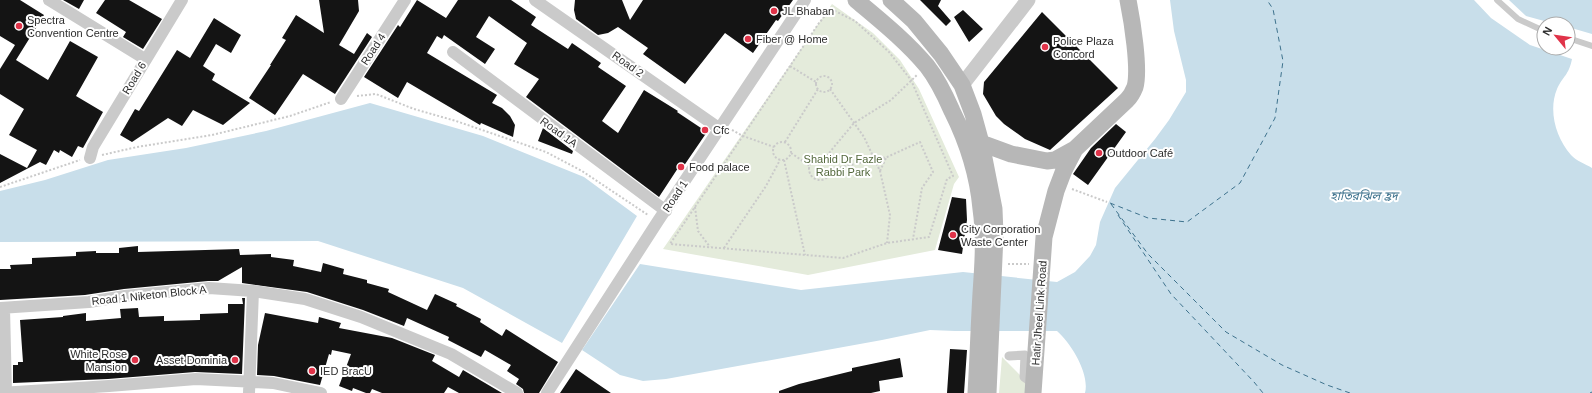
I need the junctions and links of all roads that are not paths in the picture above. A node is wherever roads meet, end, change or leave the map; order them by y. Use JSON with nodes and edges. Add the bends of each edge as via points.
{"nodes":[{"id":1,"x":49,"y":0,"type":"edge"},
{"id":2,"x":182,"y":0,"type":"edge"},
{"id":3,"x":405,"y":0,"type":"edge"},
{"id":4,"x":805,"y":0,"type":"edge"},
{"id":5,"x":856,"y":0,"type":"edge"},
{"id":6,"x":892,"y":0,"type":"edge"},
{"id":7,"x":1028,"y":0,"type":"edge"},
{"id":8,"x":1128,"y":0,"type":"edge"},
{"id":9,"x":1497,"y":0,"type":"edge"},
{"id":10,"x":543,"y":2,"type":"edge"},
{"id":11,"x":1536,"y":27,"type":"edge"},
{"id":12,"x":1576,"y":41,"type":"edge"},
{"id":13,"x":1592,"y":46,"type":"edge"},
{"id":14,"x":453,"y":52,"type":"dead end"},
{"id":15,"x":145,"y":59,"type":"junction"},
{"id":16,"x":962,"y":85,"type":"junction"},
{"id":17,"x":341,"y":98,"type":"road end"},
{"id":18,"x":720,"y":129,"type":"junction"},
{"id":19,"x":974,"y":145,"type":"junction"},
{"id":20,"x":1075,"y":149,"type":"junction"},
{"id":21,"x":90,"y":158,"type":"road end"},
{"id":22,"x":666,"y":211,"type":"junction"},
{"id":23,"x":253,"y":291,"type":"junction"},
{"id":24,"x":2,"y":308,"type":"edge"},
{"id":25,"x":984,"y":351,"type":"junction"},
{"id":26,"x":1009,"y":356,"type":"dead end"},
{"id":27,"x":249,"y":381,"type":"junction"},
{"id":28,"x":1033,"y":389,"type":"edge"},
{"id":29,"x":0,"y":392,"type":"edge"},
{"id":30,"x":6,"y":393,"type":"edge"},
{"id":31,"x":249,"y":393,"type":"edge"},
{"id":32,"x":321,"y":393,"type":"edge"},
{"id":33,"x":517,"y":393,"type":"edge"},
{"id":34,"x":547,"y":393,"type":"edge"},
{"id":35,"x":976,"y":393,"type":"edge"},
{"id":36,"x":988,"y":393,"type":"edge"}],
"edges":[{"from":1,"to":15,"type":"street"},
{"from":2,"to":15,"type":"street","name":"Road 6"},
{"from":3,"to":17,"type":"street","name":"Road 4"},
{"from":4,"to":18,"type":"street","name":"Road 1"},
{"from":5,"to":19,"type":"main road","via":[[897,35],[927,67],[958,123]]},
{"from":6,"to":16,"type":"main road","via":[[914,21]]},
{"from":7,"to":16,"type":"street"},
{"from":8,"to":20,"type":"main road","name":"Hatir Jheel Link Road","via":[[1136,57],[1135,86],[1127,100]]},
{"from":9,"to":11,"type":"lane","via":[[1518,19]]},
{"from":10,"to":18,"type":"street","name":"Road 2"},
{"from":12,"to":13,"type":"lane"},
{"from":14,"to":22,"type":"street","name":"Road 1A"},
{"from":15,"to":21,"type":"street","name":"Road 6","via":[[93,147]]},
{"from":16,"to":19,"type":"main road","via":[[973,114]]},
{"from":18,"to":22,"type":"street","name":"Road 1"},
{"from":19,"to":20,"type":"main road","via":[[1047,161],[1055,160]]},
{"from":19,"to":25,"type":"main road","via":[[994,209]]},
{"from":20,"to":28,"type":"main road","name":"Hatir Jheel Link Road","via":[[1059,184],[1044,237]]},
{"from":22,"to":34,"type":"street","name":"Road 1"},
{"from":23,"to":24,"type":"street","name":"Road 1 Niketon Block A","via":[[209,288],[88,302]]},
{"from":23,"to":27,"type":"street"},
{"from":23,"to":33,"type":"street","name":"Road 1 Niketon Block A","via":[[306,300],[361,317],[451,354]]},
{"from":24,"to":30,"type":"street"},
{"from":25,"to":35,"type":"main road"},
{"from":25,"to":36,"type":"main road"},
{"from":26,"to":28,"type":"street","via":[[1025,355],[1024,377]]},
{"from":27,"to":30,"type":"street","via":[[196,378]]},
{"from":27,"to":31,"type":"street"},
{"from":27,"to":32,"type":"street","via":[[274,383]]},
{"from":29,"to":30,"type":"street"}]}
